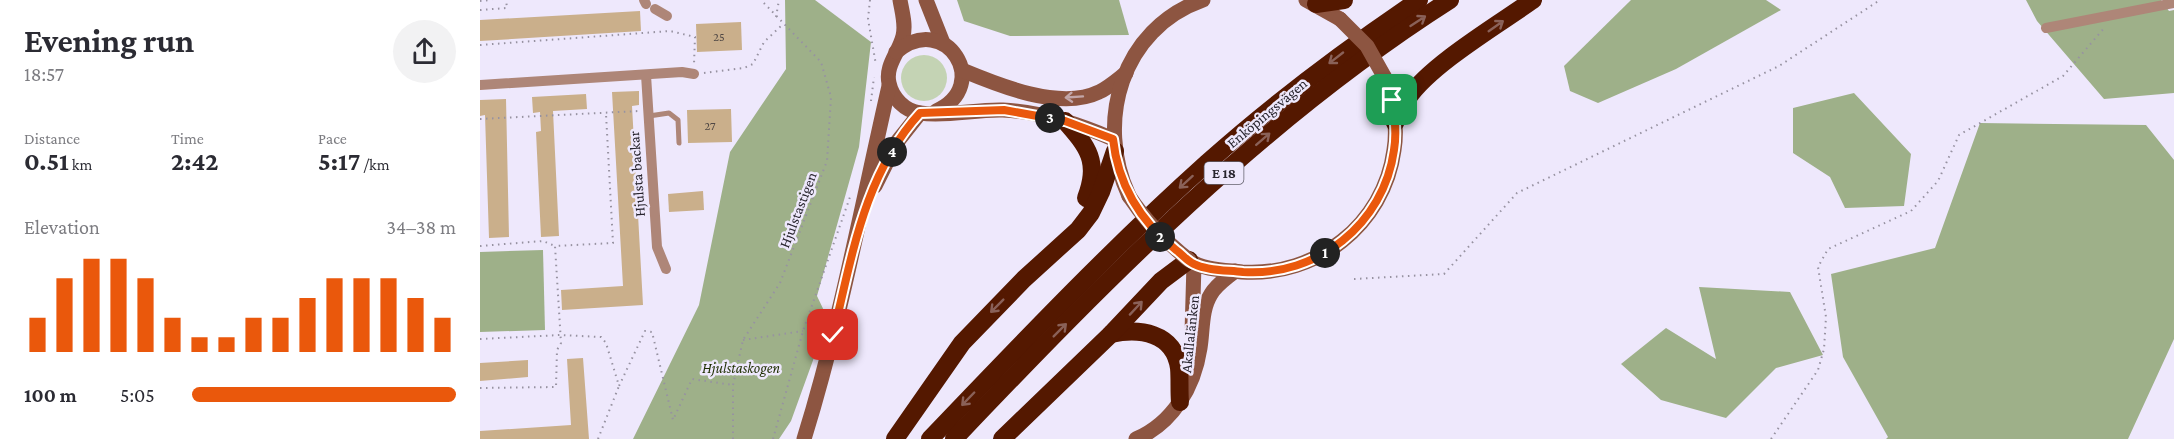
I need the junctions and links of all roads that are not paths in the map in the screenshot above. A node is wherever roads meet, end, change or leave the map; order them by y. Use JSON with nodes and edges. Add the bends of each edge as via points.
{"nodes":[{"id":1,"x":900,"y":0,"type":"edge"},
{"id":2,"x":926,"y":0,"type":"edge"},
{"id":3,"x":1203,"y":0,"type":"edge"},
{"id":4,"x":1344,"y":0,"type":"edge"},
{"id":5,"x":1419,"y":0,"type":"edge"},
{"id":6,"x":1450,"y":0,"type":"edge"},
{"id":7,"x":1533,"y":0,"type":"edge"},
{"id":8,"x":1311,"y":2,"type":"edge"},
{"id":9,"x":2174,"y":3,"type":"edge"},
{"id":10,"x":648,"y":4,"type":"edge"},
{"id":11,"x":667,"y":16,"type":"dead end"},
{"id":12,"x":2046,"y":28,"type":"dead end"},
{"id":13,"x":943,"y":43,"type":"junction"},
{"id":14,"x":897,"y":52,"type":"junction"},
{"id":15,"x":962,"y":70,"type":"junction"},
{"id":16,"x":1126,"y":73,"type":"junction"},
{"id":17,"x":694,"y":74,"type":"road end"},
{"id":18,"x":646,"y":75,"type":"junction"},
{"id":19,"x":480,"y":85,"type":"edge"},
{"id":20,"x":889,"y":86,"type":"junction"},
{"id":21,"x":649,"y":113,"type":"junction"},
{"id":22,"x":927,"y":113,"type":"junction"},
{"id":23,"x":1065,"y":121,"type":"junction"},
{"id":24,"x":1395,"y":123,"type":"junction"},
{"id":25,"x":679,"y":143,"type":"dead end"},
{"id":26,"x":1114,"y":145,"type":"junction"},
{"id":27,"x":863,"y":211,"type":"junction"},
{"id":28,"x":1054,"y":250,"type":"junction"},
{"id":29,"x":1192,"y":262,"type":"junction"},
{"id":30,"x":666,"y":269,"type":"dead end"},
{"id":31,"x":1235,"y":271,"type":"junction"},
{"id":32,"x":1111,"y":334,"type":"junction"},
{"id":33,"x":1012,"y":365,"type":"junction"},
{"id":34,"x":1180,"y":402,"type":"junction"},
{"id":35,"x":804,"y":439,"type":"edge"},
{"id":36,"x":895,"y":439,"type":"edge"},
{"id":37,"x":930,"y":439,"type":"edge"},
{"id":38,"x":954,"y":439,"type":"edge"},
{"id":39,"x":1002,"y":439,"type":"edge"},
{"id":40,"x":1136,"y":439,"type":"edge"}],
"edges":[{"from":1,"to":14,"type":"main road","via":[[903,35]]},
{"from":2,"to":13,"type":"main road"},
{"from":3,"to":16,"type":"main road","via":[[1157,29]]},
{"from":4,"to":8,"type":"highway"},
{"from":5,"to":33,"type":"highway","name":"Enköpingsvägen","number":"E 18","one_way":true,"via":[[1352,45],[1208,162],[1152,213]]},
{"from":33,"to":6,"type":"highway","name":"Enköpingsvägen","number":"E 18","one_way":true,"via":[[1283,121],[1359,62]]},
{"from":24,"to":7,"type":"highway","one_way":true,"via":[[1421,83]]},
{"from":8,"to":24,"type":"main road","bridge":true,"via":[[1340,19],[1367,46],[1385,78]]},
{"from":9,"to":12,"type":"street"},
{"from":10,"to":11,"type":"street"},
{"from":13,"to":14,"type":"main road","via":[[918,39]]},
{"from":13,"to":15,"type":"main road","via":[[959,59]]},
{"from":14,"to":20,"type":"main road","via":[[888,74]]},
{"from":16,"to":15,"type":"main road","one_way":true,"via":[[1099,92],[1063,98],[1040,96]]},
{"from":15,"to":22,"type":"main road","via":[[962,84],[956,97],[946,107]]},
{"from":16,"to":26,"type":"main road","via":[[1116,105]]},
{"from":17,"to":18,"type":"street"},
{"from":18,"to":19,"type":"street"},
{"from":18,"to":21,"type":"street","name":"Hjulsta backar"},
{"from":20,"to":22,"type":"main road","via":[[901,104]]},
{"from":20,"to":27,"type":"main road"},
{"from":21,"to":25,"type":"lane","via":[[669,113],[678,120]]},
{"from":21,"to":30,"type":"street","name":"Hjulsta backar","via":[[657,247]]},
{"from":22,"to":23,"type":"main road","via":[[1004,110]]},
{"from":22,"to":27,"type":"main road","via":[[897,142]]},
{"from":23,"to":26,"type":"main road"},
{"from":23,"to":28,"type":"highway","via":[[1082,140],[1094,168],[1082,208]]},
{"from":24,"to":31,"type":"main road","via":[[1388,176],[1370,212],[1348,237],[1328,252],[1289,268]]},
{"from":26,"to":28,"type":"highway","via":[[1101,192],[1090,213],[1078,230]]},
{"from":26,"to":29,"type":"main road","bridge":true,"via":[[1123,182],[1142,216]]},
{"from":27,"to":35,"type":"main road"},
{"from":28,"to":36,"type":"highway","one_way":true,"via":[[962,344]]},
{"from":29,"to":31,"type":"main road"},
{"from":32,"to":29,"type":"highway","one_way":true,"via":[[1161,281]]},
{"from":29,"to":34,"type":"main road","name":"Akallalänken","via":[[1192,344]]},
{"from":31,"to":34,"type":"main road","name":"Akallalänken","via":[[1211,294],[1204,311],[1194,377]]},
{"from":32,"to":34,"type":"highway","via":[[1145,331],[1166,344],[1179,366]]},
{"from":32,"to":39,"type":"highway"},
{"from":33,"to":37,"type":"highway","number":"E 18","one_way":true},
{"from":33,"to":38,"type":"highway","number":"E 18"},
{"from":34,"to":40,"type":"main road","name":"Akallalänken","via":[[1168,419]]}]}
